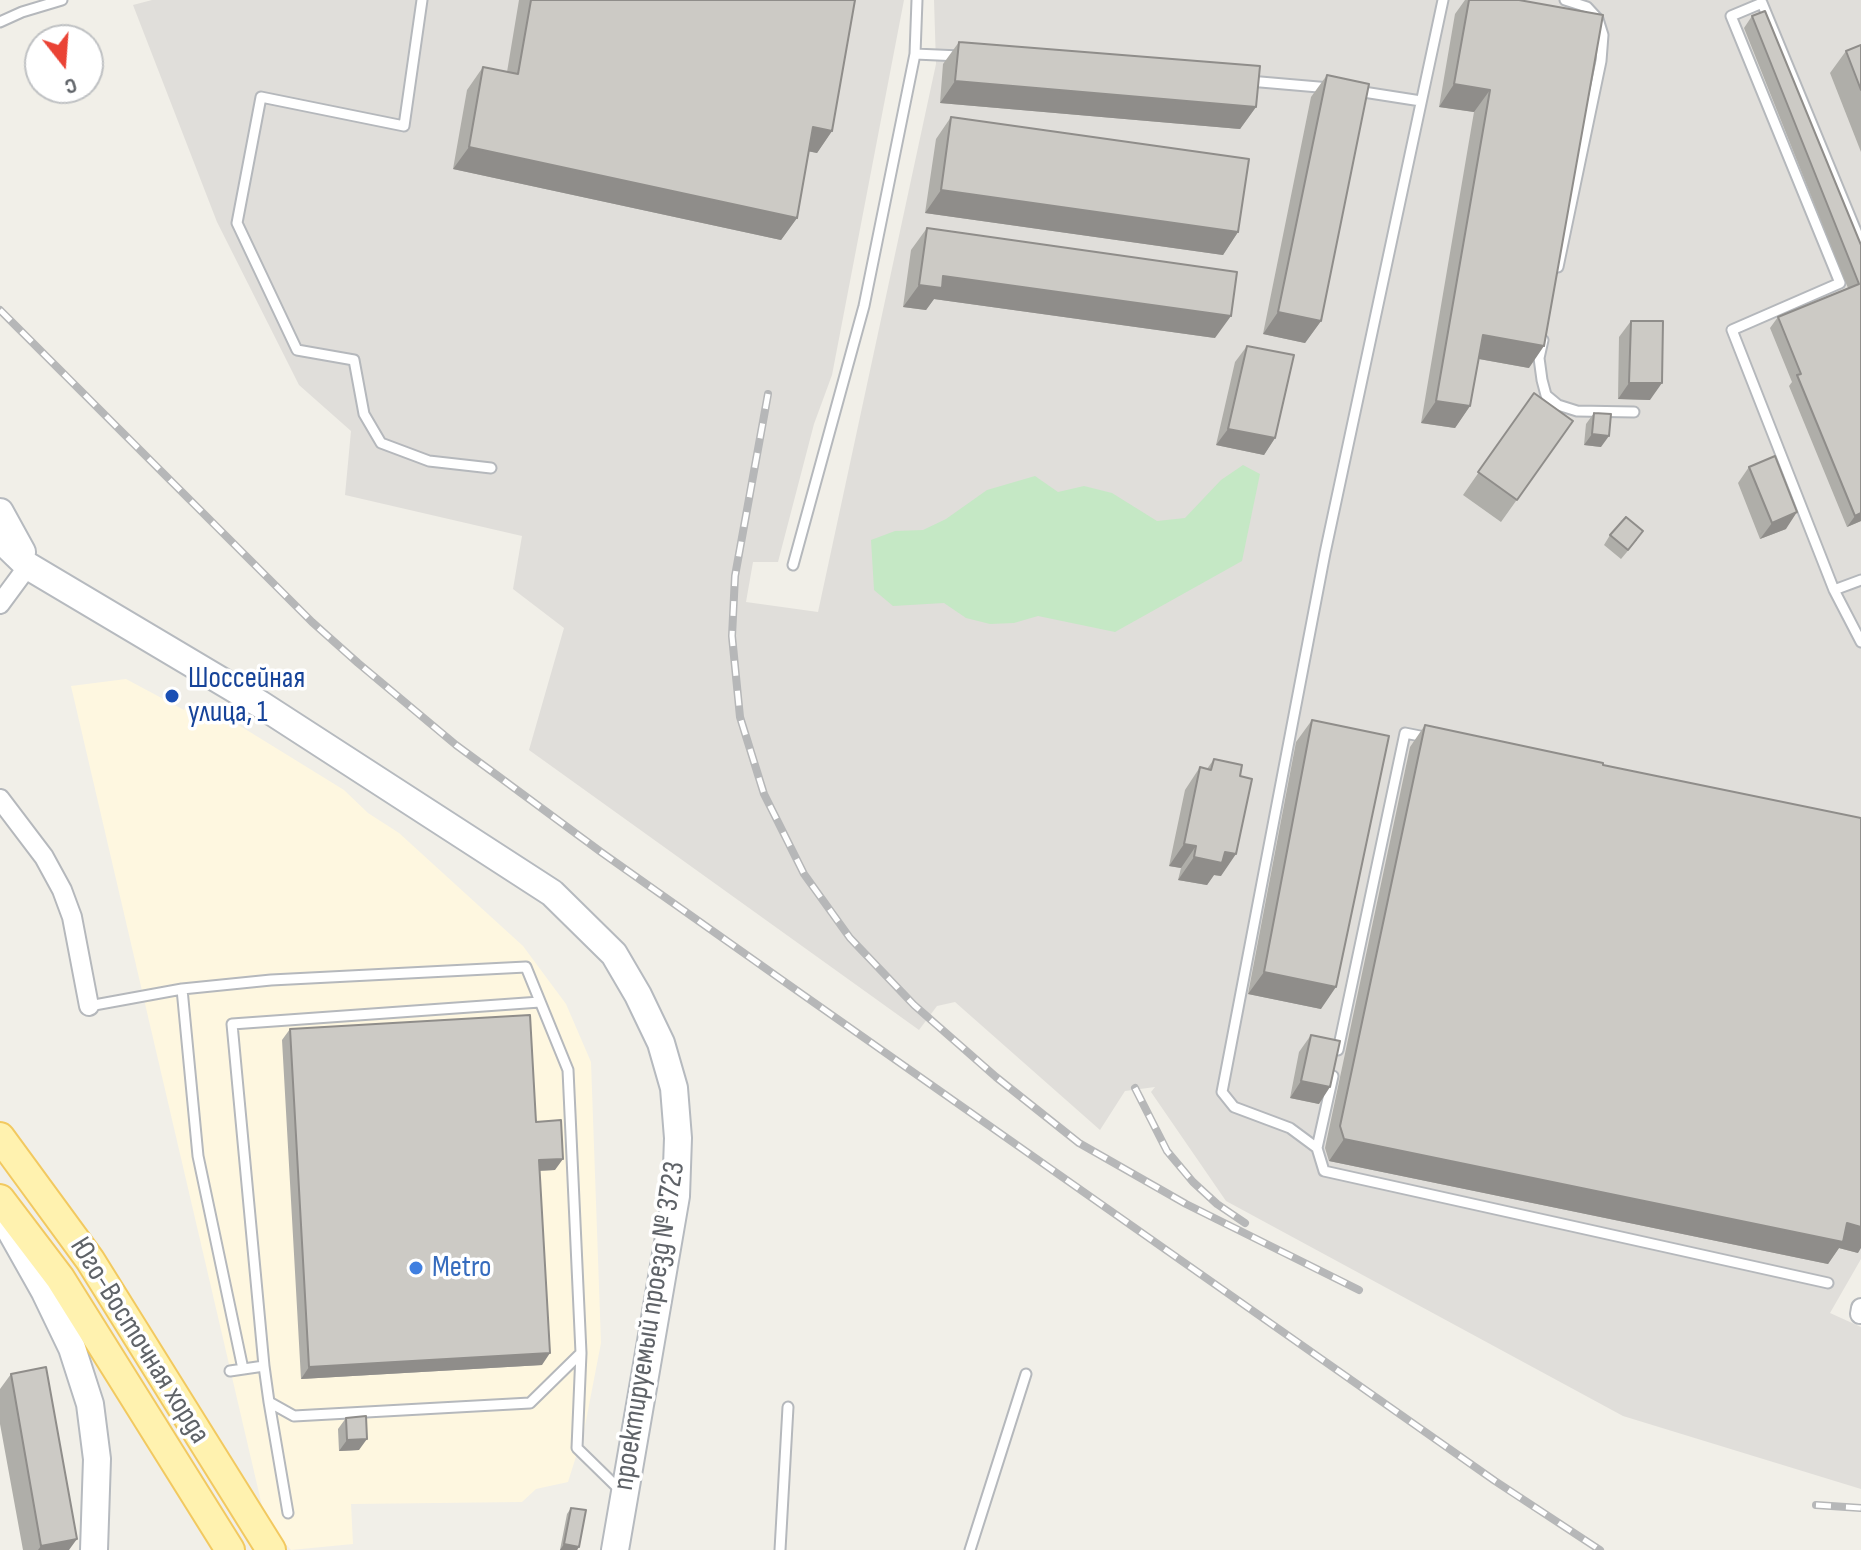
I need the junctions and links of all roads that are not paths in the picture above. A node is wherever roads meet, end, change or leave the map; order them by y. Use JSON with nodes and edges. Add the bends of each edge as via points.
{"nodes":[{"id":1,"x":62,"y":0,"type":"edge"},
{"id":2,"x":422,"y":0,"type":"edge"},
{"id":3,"x":917,"y":0,"type":"edge"},
{"id":4,"x":1443,"y":0,"type":"edge"},
{"id":5,"x":1565,"y":0,"type":"edge"},
{"id":6,"x":0,"y":22,"type":"edge"},
{"id":7,"x":915,"y":54,"type":"junction"},
{"id":8,"x":967,"y":57,"type":"edge"},
{"id":9,"x":1232,"y":79,"type":"edge"},
{"id":10,"x":1421,"y":101,"type":"junction"},
{"id":11,"x":1861,"y":243,"type":"edge"},
{"id":12,"x":1555,"y":279,"type":"edge"},
{"id":13,"x":1546,"y":326,"type":"edge"},
{"id":14,"x":1634,"y":412,"type":"dead end"},
{"id":15,"x":491,"y":468,"type":"dead end"},
{"id":16,"x":0,"y":512,"type":"edge"},
{"id":17,"x":0,"y":539,"type":"edge"},
{"id":18,"x":793,"y":565,"type":"dead end"},
{"id":19,"x":28,"y":566,"type":"junction"},
{"id":20,"x":1861,"y":580,"type":"edge"},
{"id":21,"x":1834,"y":590,"type":"junction"},
{"id":22,"x":0,"y":604,"type":"edge"},
{"id":23,"x":1861,"y":642,"type":"edge"},
{"id":24,"x":1441,"y":740,"type":"edge"},
{"id":25,"x":0,"y":799,"type":"edge"},
{"id":26,"x":182,"y":989,"type":"junction"},
{"id":27,"x":540,"y":1002,"type":"junction"},
{"id":28,"x":89,"y":1006,"type":"joint"},
{"id":29,"x":1337,"y":1056,"type":"edge"},
{"id":30,"x":1333,"y":1072,"type":"edge"},
{"id":31,"x":0,"y":1137,"type":"edge"},
{"id":32,"x":1317,"y":1148,"type":"junction"},
{"id":33,"x":0,"y":1199,"type":"edge"},
{"id":34,"x":0,"y":1212,"type":"edge"},
{"id":35,"x":1828,"y":1283,"type":"dead end"},
{"id":36,"x":581,"y":1353,"type":"junction"},
{"id":37,"x":264,"y":1366,"type":"junction"},
{"id":38,"x":243,"y":1369,"type":"junction"},
{"id":39,"x":230,"y":1371,"type":"dead end"},
{"id":40,"x":1026,"y":1374,"type":"dead end"},
{"id":41,"x":269,"y":1402,"type":"junction"},
{"id":42,"x":788,"y":1407,"type":"dead end"},
{"id":43,"x":625,"y":1494,"type":"junction"},
{"id":44,"x":288,"y":1513,"type":"dead end"},
{"id":45,"x":94,"y":1550,"type":"edge"},
{"id":46,"x":230,"y":1550,"type":"edge"},
{"id":47,"x":271,"y":1550,"type":"edge"},
{"id":48,"x":615,"y":1550,"type":"edge"},
{"id":49,"x":780,"y":1550,"type":"edge"},
{"id":50,"x":970,"y":1550,"type":"edge"}],
"edges":[{"from":1,"to":6,"type":"lane"},
{"from":2,"to":15,"type":"lane","via":[[404,126],[261,97],[237,223],[297,350],[354,360],[364,414],[381,443],[429,461]]},
{"from":3,"to":7,"type":"lane"},
{"from":4,"to":10,"type":"lane"},
{"from":5,"to":12,"type":"lane","via":[[1587,7],[1603,35]]},
{"from":7,"to":8,"type":"lane"},
{"from":7,"to":18,"type":"lane","via":[[864,306]]},
{"from":9,"to":10,"type":"lane"},
{"from":10,"to":32,"type":"lane","via":[[1325,553],[1222,1092],[1234,1107],[1290,1128]]},
{"from":11,"to":21,"type":"lane","via":[[1762,3],[1731,16],[1840,283],[1732,330]]},
{"from":13,"to":14,"type":"lane","via":[[1539,358],[1546,395],[1577,411]]},
{"from":16,"to":19,"type":"main road"},
{"from":17,"to":19,"type":"main road","name":"проектируемый проезд № 3723"},
{"from":19,"to":22,"type":"street"},
{"from":19,"to":43,"type":"main road","name":"проектируемый проезд № 3723","via":[[260,704],[552,893],[614,954],[661,1043],[674,1088],[678,1138],[676,1196]]},
{"from":20,"to":21,"type":"lane"},
{"from":21,"to":23,"type":"lane"},
{"from":24,"to":29,"type":"lane","via":[[1405,733]]},
{"from":25,"to":28,"type":"street","via":[[62,890]]},
{"from":26,"to":27,"type":"lane","via":[[526,967]]},
{"from":26,"to":28,"type":"lane"},
{"from":26,"to":38,"type":"lane","via":[[198,1156]]},
{"from":27,"to":36,"type":"lane","via":[[568,1070]]},
{"from":27,"to":37,"type":"lane","via":[[232,1024]]},
{"from":30,"to":32,"type":"lane"},
{"from":31,"to":47,"type":"main road","name":"Юго-Восточная хорда","via":[[90,1260]]},
{"from":32,"to":35,"type":"lane","via":[[1324,1171]]},
{"from":33,"to":46,"type":"main road","name":"Юго-Восточная хорда","via":[[60,1278]]},
{"from":34,"to":45,"type":"main road","via":[[72,1348],[90,1404],[97,1459]]},
{"from":36,"to":41,"type":"lane","via":[[530,1403],[294,1416]]},
{"from":36,"to":43,"type":"lane","via":[[577,1448]]},
{"from":37,"to":38,"type":"lane"},
{"from":37,"to":41,"type":"lane"},
{"from":38,"to":39,"type":"lane"},
{"from":40,"to":50,"type":"lane"},
{"from":41,"to":44,"type":"lane"},
{"from":42,"to":49,"type":"lane"},
{"from":43,"to":48,"type":"main road","name":"проектируемый проезд № 3723"}]}
